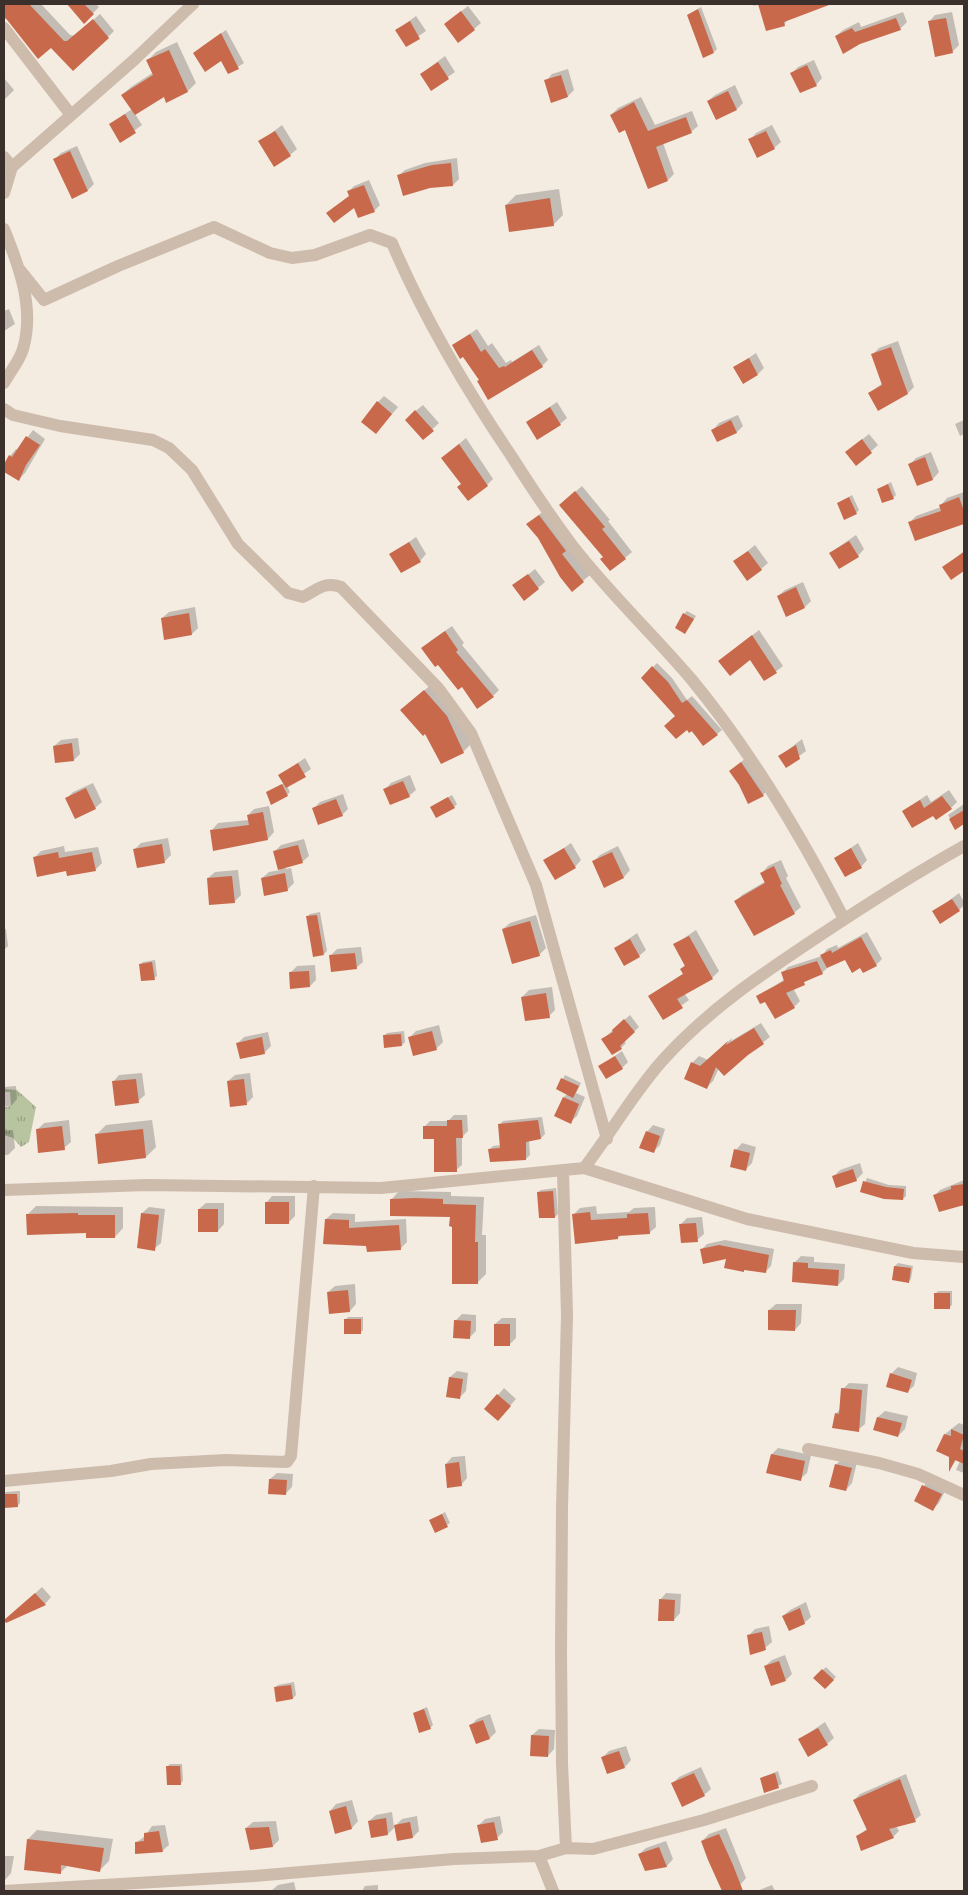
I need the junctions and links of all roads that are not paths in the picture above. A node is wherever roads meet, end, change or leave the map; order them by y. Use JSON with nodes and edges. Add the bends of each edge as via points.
{"nodes":[{"id":1,"x":194,"y":4,"type":"edge"},
{"id":2,"x":4,"y":28,"type":"edge"},
{"id":3,"x":71,"y":115,"type":"junction"},
{"id":4,"x":8,"y":162,"type":"edge"},
{"id":5,"x":4,"y":193,"type":"edge"},
{"id":6,"x":4,"y":229,"type":"edge"},
{"id":7,"x":20,"y":270,"type":"junction"},
{"id":8,"x":4,"y":383,"type":"edge"},
{"id":9,"x":4,"y":409,"type":"edge"},
{"id":10,"x":964,"y":846,"type":"edge"},
{"id":11,"x":844,"y":919,"type":"junction"},
{"id":12,"x":606,"y":1139,"type":"junction"},
{"id":13,"x":584,"y":1168,"type":"junction"},
{"id":14,"x":563,"y":1172,"type":"junction"},
{"id":15,"x":314,"y":1186,"type":"junction"},
{"id":16,"x":4,"y":1190,"type":"edge"},
{"id":17,"x":964,"y":1257,"type":"edge"},
{"id":18,"x":808,"y":1449,"type":"dead end"},
{"id":19,"x":4,"y":1481,"type":"edge"},
{"id":20,"x":964,"y":1495,"type":"edge"},
{"id":21,"x":812,"y":1786,"type":"dead end"},
{"id":22,"x":566,"y":1848,"type":"junction"},
{"id":23,"x":539,"y":1856,"type":"junction"},
{"id":24,"x":4,"y":1891,"type":"edge"},
{"id":25,"x":553,"y":1891,"type":"edge"}],
"edges":[{"from":1,"to":3,"type":"street"},
{"from":2,"to":3,"type":"street"},
{"from":3,"to":4,"type":"street"},
{"from":4,"to":5,"type":"street"},
{"from":6,"to":7,"type":"street"},
{"from":7,"to":8,"type":"street","via":[[29,320],[23,350]]},
{"from":7,"to":11,"type":"street","via":[[44,300],[214,227],[270,253],[292,258],[315,255],[370,235],[392,243],[463,384],[536,494],[608,590],[692,681],[767,783]]},
{"from":9,"to":12,"type":"street","via":[[14,415],[60,426],[153,440],[169,448],[192,470],[238,544],[288,593],[303,597],[322,585],[340,586],[439,689],[471,734],[536,884]]},
{"from":10,"to":11,"type":"street"},
{"from":11,"to":12,"type":"street","via":[[709,1013],[629,1100]]},
{"from":12,"to":13,"type":"street"},
{"from":13,"to":14,"type":"street"},
{"from":13,"to":17,"type":"street","via":[[747,1219],[913,1253]]},
{"from":14,"to":15,"type":"street","via":[[381,1188]]},
{"from":14,"to":22,"type":"street","via":[[567,1315],[561,1651]]},
{"from":15,"to":16,"type":"street","via":[[146,1185]]},
{"from":15,"to":19,"type":"street","via":[[291,1456],[287,1462],[226,1460],[151,1464]]},
{"from":18,"to":20,"type":"street","via":[[918,1474]]},
{"from":21,"to":22,"type":"street","via":[[704,1820],[593,1849]]},
{"from":22,"to":23,"type":"street"},
{"from":23,"to":24,"type":"street","via":[[454,1859],[254,1876]]},
{"from":23,"to":25,"type":"street"}]}
